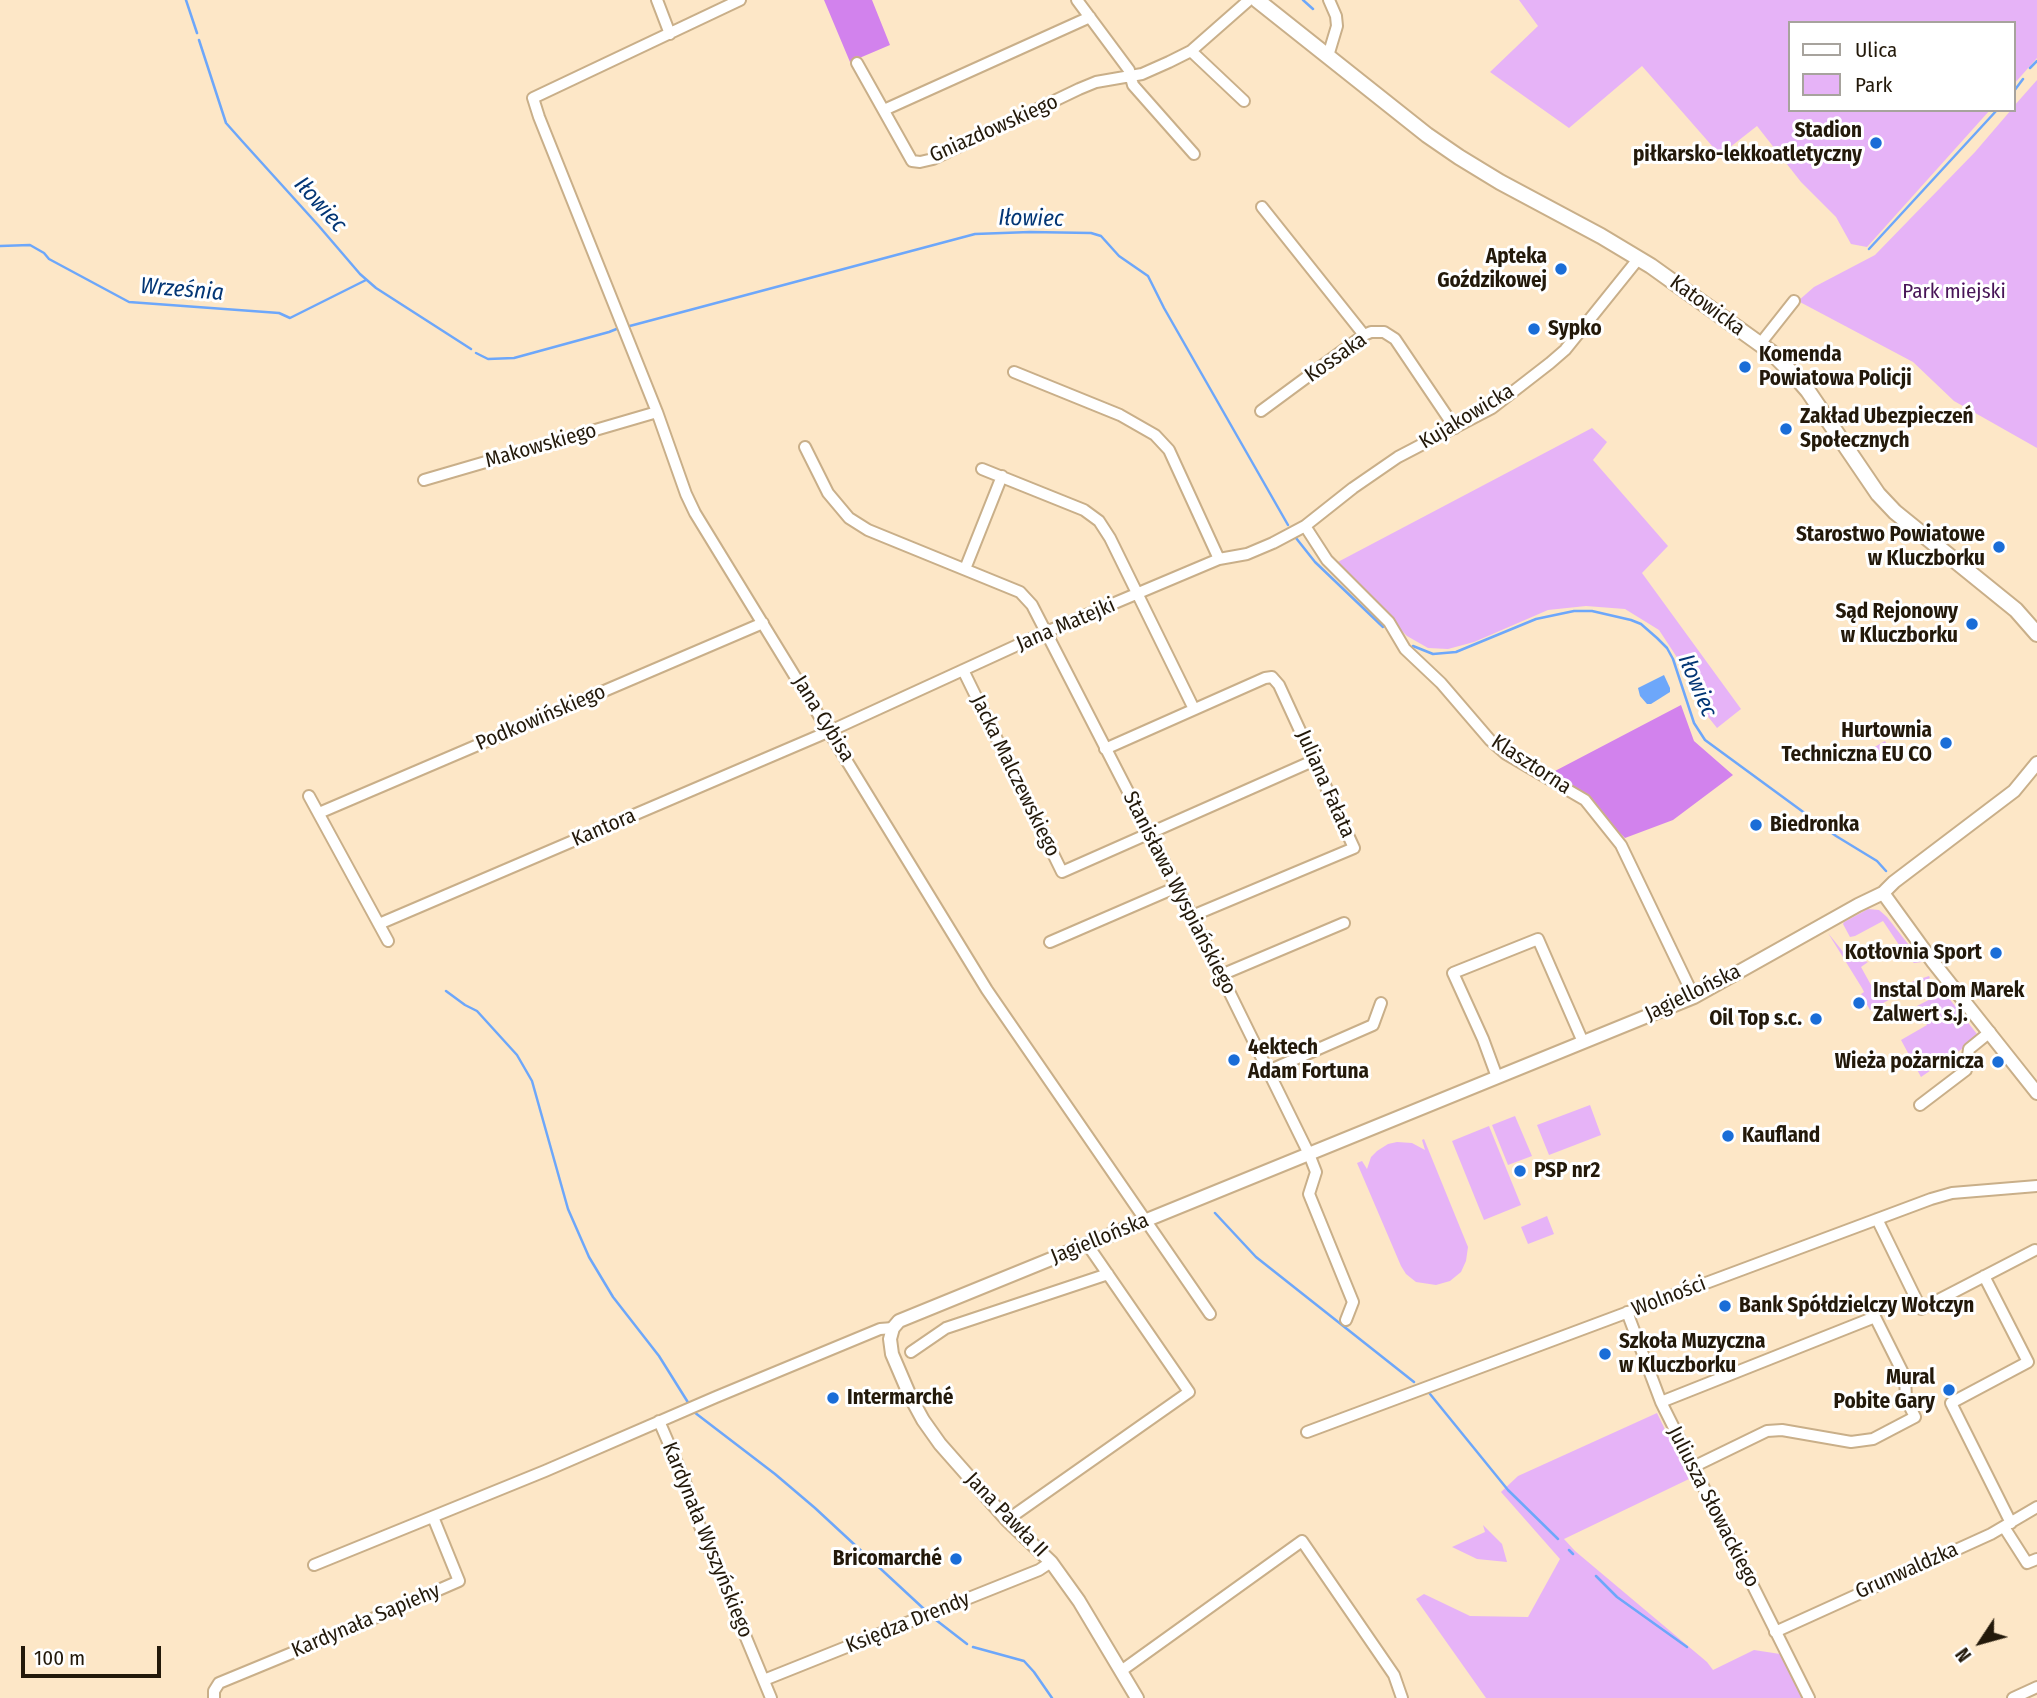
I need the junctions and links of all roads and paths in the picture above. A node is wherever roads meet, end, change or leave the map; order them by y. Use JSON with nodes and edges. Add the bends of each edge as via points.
{"nodes":[{"id":1,"x":657,"y":0,"type":"edge"},
{"id":2,"x":740,"y":0,"type":"edge"},
{"id":3,"x":1077,"y":0,"type":"edge"},
{"id":4,"x":1250,"y":0,"type":"edge"},
{"id":5,"x":1257,"y":0,"type":"edge"},
{"id":6,"x":1330,"y":1,"type":"edge"},
{"id":7,"x":1090,"y":17,"type":"junction"},
{"id":8,"x":670,"y":34,"type":"junction"},
{"id":9,"x":1191,"y":51,"type":"junction"},
{"id":10,"x":1328,"y":56,"type":"junction"},
{"id":11,"x":857,"y":63,"type":"dead end"},
{"id":12,"x":1131,"y":76,"type":"junction"},
{"id":13,"x":1244,"y":101,"type":"dead end"},
{"id":14,"x":884,"y":110,"type":"junction"},
{"id":15,"x":1194,"y":154,"type":"dead end"},
{"id":16,"x":1262,"y":206,"type":"dead end"},
{"id":17,"x":1639,"y":258,"type":"junction"},
{"id":18,"x":1794,"y":301,"type":"dead end"},
{"id":19,"x":1364,"y":335,"type":"junction"},
{"id":20,"x":1760,"y":344,"type":"junction"},
{"id":21,"x":1014,"y":372,"type":"dead end"},
{"id":22,"x":1261,"y":411,"type":"dead end"},
{"id":23,"x":657,"y":412,"type":"junction"},
{"id":24,"x":1455,"y":428,"type":"junction"},
{"id":25,"x":805,"y":447,"type":"dead end"},
{"id":26,"x":982,"y":469,"type":"dead end"},
{"id":27,"x":1002,"y":476,"type":"junction"},
{"id":28,"x":424,"y":480,"type":"dead end"},
{"id":29,"x":1305,"y":526,"type":"junction"},
{"id":30,"x":1219,"y":559,"type":"junction"},
{"id":31,"x":965,"y":569,"type":"junction"},
{"id":32,"x":1136,"y":595,"type":"junction"},
{"id":33,"x":763,"y":623,"type":"junction"},
{"id":34,"x":1046,"y":632,"type":"junction"},
{"id":35,"x":2037,"y":634,"type":"edge"},
{"id":36,"x":963,"y":670,"type":"junction"},
{"id":37,"x":1194,"y":709,"type":"junction"},
{"id":38,"x":830,"y":731,"type":"junction"},
{"id":39,"x":1105,"y":748,"type":"junction"},
{"id":40,"x":1315,"y":760,"type":"junction"},
{"id":41,"x":2037,"y":763,"type":"edge"},
{"id":42,"x":309,"y":796,"type":"dead end"},
{"id":43,"x":318,"y":813,"type":"junction"},
{"id":44,"x":1149,"y":834,"type":"junction"},
{"id":45,"x":1177,"y":887,"type":"junction"},
{"id":46,"x":1883,"y":893,"type":"junction"},
{"id":47,"x":1192,"y":916,"type":"junction"},
{"id":48,"x":1344,"y":923,"type":"dead end"},
{"id":49,"x":379,"y":925,"type":"junction"},
{"id":50,"x":388,"y":942,"type":"dead end"},
{"id":51,"x":1050,"y":942,"type":"dead end"},
{"id":52,"x":1221,"y":975,"type":"junction"},
{"id":53,"x":1694,"y":997,"type":"junction"},
{"id":54,"x":1381,"y":1003,"type":"dead end"},
{"id":55,"x":1990,"y":1032,"type":"junction"},
{"id":56,"x":1583,"y":1042,"type":"junction"},
{"id":57,"x":1268,"y":1071,"type":"junction"},
{"id":58,"x":1497,"y":1077,"type":"junction"},
{"id":59,"x":2037,"y":1093,"type":"edge"},
{"id":60,"x":1920,"y":1105,"type":"dead end"},
{"id":61,"x":1309,"y":1154,"type":"junction"},
{"id":62,"x":2037,"y":1186,"type":"edge"},
{"id":63,"x":1877,"y":1219,"type":"junction"},
{"id":64,"x":1144,"y":1221,"type":"junction"},
{"id":65,"x":1087,"y":1244,"type":"junction"},
{"id":66,"x":2035,"y":1250,"type":"dead end"},
{"id":67,"x":1108,"y":1274,"type":"junction"},
{"id":68,"x":1984,"y":1276,"type":"junction"},
{"id":69,"x":1628,"y":1312,"type":"junction"},
{"id":70,"x":1210,"y":1314,"type":"dead end"},
{"id":71,"x":1346,"y":1320,"type":"dead end"},
{"id":72,"x":893,"y":1328,"type":"junction"},
{"id":73,"x":911,"y":1352,"type":"dead end"},
{"id":74,"x":1661,"y":1402,"type":"junction"},
{"id":75,"x":659,"y":1421,"type":"junction"},
{"id":76,"x":1307,"y":1432,"type":"dead end"},
{"id":77,"x":1693,"y":1467,"type":"junction"},
{"id":78,"x":2037,"y":1507,"type":"edge"},
{"id":79,"x":433,"y":1517,"type":"junction"},
{"id":80,"x":1007,"y":1520,"type":"junction"},
{"id":81,"x":2007,"y":1525,"type":"junction"},
{"id":82,"x":2037,"y":1559,"type":"edge"},
{"id":83,"x":1051,"y":1562,"type":"junction"},
{"id":84,"x":314,"y":1565,"type":"dead end"},
{"id":85,"x":1776,"y":1632,"type":"junction"},
{"id":86,"x":1121,"y":1671,"type":"junction"},
{"id":87,"x":764,"y":1680,"type":"junction"},
{"id":88,"x":2037,"y":1687,"type":"edge"},
{"id":89,"x":214,"y":1694,"type":"edge"},
{"id":90,"x":771,"y":1698,"type":"edge"},
{"id":91,"x":1137,"y":1698,"type":"edge"},
{"id":92,"x":1402,"y":1698,"type":"edge"},
{"id":93,"x":1809,"y":1698,"type":"edge"},
{"id":94,"x":2012,"y":1698,"type":"edge"}],
"edges":[{"from":1,"to":8,"type":"street"},
{"from":2,"to":8,"type":"street"},
{"from":3,"to":7,"type":"street"},
{"from":4,"to":9,"type":"street"},
{"from":5,"to":10,"type":"main road","name":"Katowicka"},
{"from":6,"to":10,"type":"street","via":[[1337,26]]},
{"from":7,"to":12,"type":"street"},
{"from":7,"to":14,"type":"street"},
{"from":8,"to":23,"type":"street","name":"Jana Cybisa","via":[[533,98]]},
{"from":9,"to":12,"type":"street"},
{"from":9,"to":13,"type":"street"},
{"from":10,"to":17,"type":"main road","name":"Katowicka","via":[[1459,157]]},
{"from":11,"to":14,"type":"street","name":"Gniazdowskiego"},
{"from":12,"to":14,"type":"street","name":"Gniazdowskiego","via":[[1088,86],[920,162],[912,161]]},
{"from":12,"to":15,"type":"street","via":[[1133,85]]},
{"from":16,"to":19,"type":"street"},
{"from":17,"to":20,"type":"main road","name":"Katowicka"},
{"from":17,"to":24,"type":"street","name":"Kujakowicka","via":[[1565,350],[1492,408]]},
{"from":18,"to":20,"type":"street"},
{"from":19,"to":22,"type":"street","name":"Kossaka"},
{"from":19,"to":24,"type":"street","name":"Kossaka","via":[[1384,332],[1395,339]]},
{"from":20,"to":35,"type":"main road","name":"Katowicka","via":[[1808,391],[1895,512],[1983,582]]},
{"from":21,"to":30,"type":"street","via":[[1121,415],[1155,435],[1169,450]]},
{"from":23,"to":28,"type":"street","name":"Makowskiego"},
{"from":23,"to":33,"type":"street","name":"Jana Cybisa","via":[[695,513]]},
{"from":24,"to":29,"type":"street","name":"Kujakowicka","via":[[1398,457]]},
{"from":25,"to":31,"type":"street","name":"Stanisława Wyspiańskiego","via":[[828,493],[849,518]]},
{"from":26,"to":27,"type":"street"},
{"from":27,"to":31,"type":"street"},
{"from":27,"to":32,"type":"street","via":[[1084,510],[1099,521]]},
{"from":29,"to":30,"type":"street","name":"Jana Matejki","via":[[1247,554]]},
{"from":29,"to":53,"type":"street","name":"Klasztorna","via":[[1327,560],[1389,622],[1405,649],[1490,740],[1585,800],[1621,845]]},
{"from":30,"to":32,"type":"street","name":"Jana Matejki"},
{"from":31,"to":34,"type":"street","name":"Stanisława Wyspiańskiego","via":[[1020,592],[1032,604]]},
{"from":32,"to":34,"type":"street","name":"Jana Matejki"},
{"from":32,"to":37,"type":"street"},
{"from":33,"to":38,"type":"street","name":"Jana Cybisa"},
{"from":33,"to":43,"type":"street","name":"Podkowińskiego"},
{"from":34,"to":36,"type":"street","name":"Jana Matejki"},
{"from":34,"to":39,"type":"street","name":"Stanisława Wyspiańskiego"},
{"from":36,"to":38,"type":"street","name":"Jana Matejki"},
{"from":36,"to":44,"type":"street","name":"Jacka Malczewskiego","via":[[1062,872]]},
{"from":37,"to":39,"type":"street"},
{"from":37,"to":40,"type":"street","name":"Juliana Fałata","via":[[1272,677]]},
{"from":38,"to":49,"type":"street","name":"Kantora"},
{"from":38,"to":64,"type":"street","name":"Jana Cybisa","via":[[987,990]]},
{"from":39,"to":44,"type":"street","name":"Stanisława Wyspiańskiego"},
{"from":40,"to":44,"type":"street"},
{"from":40,"to":47,"type":"street","name":"Juliana Fałata","via":[[1354,848]]},
{"from":41,"to":46,"type":"street","name":"Jagiellońska","via":[[2014,791]]},
{"from":42,"to":43,"type":"street"},
{"from":43,"to":49,"type":"street"},
{"from":44,"to":45,"type":"street","name":"Stanisława Wyspiańskiego"},
{"from":45,"to":47,"type":"street","name":"Stanisława Wyspiańskiego"},
{"from":45,"to":51,"type":"street"},
{"from":46,"to":53,"type":"street","name":"Jagiellońska"},
{"from":46,"to":55,"type":"street"},
{"from":47,"to":52,"type":"street","name":"Stanisława Wyspiańskiego"},
{"from":48,"to":52,"type":"street"},
{"from":49,"to":50,"type":"street"},
{"from":52,"to":57,"type":"street","name":"Stanisława Wyspiańskiego"},
{"from":53,"to":56,"type":"street","name":"Jagiellońska"},
{"from":54,"to":57,"type":"street","via":[[1373,1025]]},
{"from":55,"to":59,"type":"street"},
{"from":55,"to":60,"type":"street","via":[[1969,1049],[1966,1070]]},
{"from":56,"to":58,"type":"street","name":"Jagiellońska"},
{"from":56,"to":58,"type":"street","via":[[1538,939],[1454,972]]},
{"from":57,"to":61,"type":"street","name":"Stanisława Wyspiańskiego"},
{"from":58,"to":61,"type":"street","name":"Jagiellońska"},
{"from":61,"to":64,"type":"street","name":"Jagiellońska"},
{"from":61,"to":71,"type":"street","via":[[1316,1172],[1309,1194],[1353,1302]]},
{"from":62,"to":63,"type":"street","name":"Wolności","via":[[1952,1193]]},
{"from":63,"to":68,"type":"street","via":[[1921,1309]]},
{"from":63,"to":69,"type":"street","name":"Wolności"},
{"from":64,"to":65,"type":"street","name":"Jagiellońska"},
{"from":64,"to":70,"type":"street","name":"Jana Cybisa"},
{"from":65,"to":67,"type":"street"},
{"from":65,"to":72,"type":"street","name":"Jagiellońska","via":[[899,1321]]},
{"from":66,"to":68,"type":"street"},
{"from":67,"to":73,"type":"street","via":[[946,1328]]},
{"from":67,"to":80,"type":"street","via":[[1189,1391]]},
{"from":68,"to":81,"type":"street","via":[[2028,1362],[1951,1403]]},
{"from":69,"to":74,"type":"street","name":"Juliusza Słowackiego"},
{"from":69,"to":76,"type":"street","name":"Wolności"},
{"from":72,"to":75,"type":"street","name":"Kardynała Wyszyńskiego","via":[[880,1329]]},
{"from":72,"to":80,"type":"street","name":"Jana Pawła II","via":[[892,1354],[923,1420]]},
{"from":74,"to":77,"type":"street","name":"Juliusza Słowackiego"},
{"from":74,"to":77,"type":"street","via":[[1875,1317],[1905,1377],[1906,1399],[1915,1417],[1873,1439],[1851,1442],[1767,1431]]},
{"from":75,"to":79,"type":"street"},
{"from":75,"to":87,"type":"street","name":"Kardynała Wyszyńskiego"},
{"from":77,"to":85,"type":"street","name":"Juliusza Słowackiego"},
{"from":78,"to":81,"type":"street","name":"Grunwaldzka"},
{"from":79,"to":84,"type":"street"},
{"from":79,"to":89,"type":"street","name":"Kardynała Sapiehy","via":[[459,1581],[219,1682]]},
{"from":80,"to":83,"type":"street","name":"Jana Pawła II"},
{"from":81,"to":82,"type":"street","via":[[2027,1563]]},
{"from":81,"to":85,"type":"street","name":"Grunwaldzka"},
{"from":83,"to":86,"type":"street","name":"Jana Pawła II"},
{"from":83,"to":87,"type":"street","name":"Księdza Drendy"},
{"from":85,"to":93,"type":"street","name":"Juliusza Słowackiego"},
{"from":86,"to":91,"type":"street","name":"Jana Pawła II"},
{"from":86,"to":92,"type":"street","via":[[1302,1541],[1394,1675]]},
{"from":87,"to":90,"type":"street","name":"Kardynała Wyszyńskiego"},
{"from":88,"to":94,"type":"street"}]}
